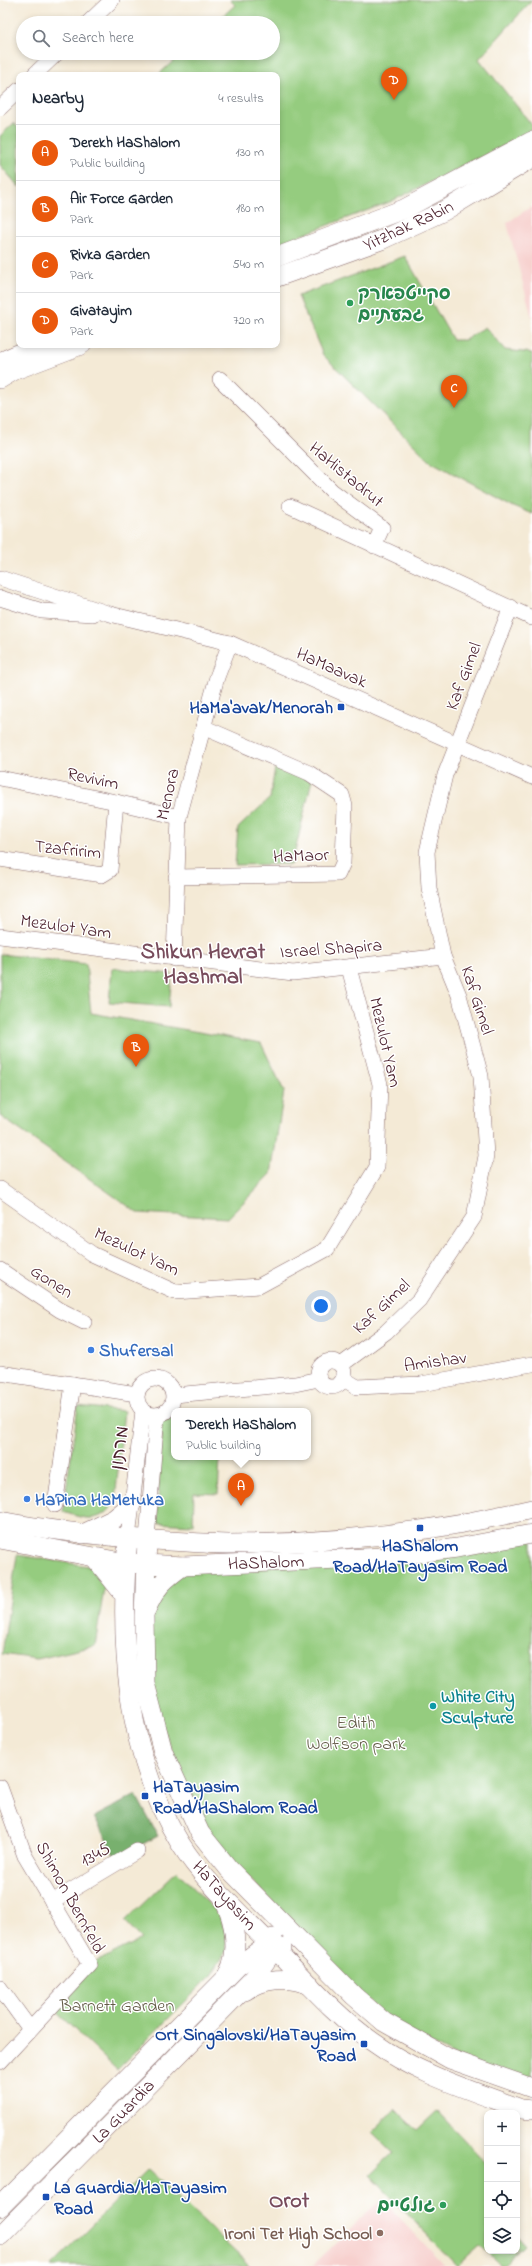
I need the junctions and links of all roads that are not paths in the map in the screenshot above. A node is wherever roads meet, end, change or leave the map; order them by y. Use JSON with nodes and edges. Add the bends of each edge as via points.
{"nodes":[{"id":1,"x":112,"y":0,"type":"edge"},
{"id":2,"x":95,"y":16,"type":"edge"},
{"id":3,"x":50,"y":60,"type":"edge"},
{"id":4,"x":37,"y":72,"type":"edge"},
{"id":5,"x":16,"y":93,"type":"edge"},
{"id":6,"x":0,"y":108,"type":"edge"},
{"id":7,"x":532,"y":141,"type":"edge"},
{"id":8,"x":532,"y":158,"type":"edge"},
{"id":9,"x":280,"y":256,"type":"edge"},
{"id":10,"x":280,"y":276,"type":"edge"},
{"id":11,"x":32,"y":348,"type":"edge"},
{"id":12,"x":73,"y":348,"type":"edge"},
{"id":13,"x":0,"y":362,"type":"edge"},
{"id":14,"x":0,"y":379,"type":"edge"},
{"id":15,"x":220,"y":379,"type":"dead end"},
{"id":16,"x":290,"y":506,"type":"dead end"},
{"id":17,"x":374,"y":546,"type":"junction"},
{"id":18,"x":0,"y":578,"type":"edge"},
{"id":19,"x":0,"y":598,"type":"edge"},
{"id":20,"x":511,"y":607,"type":"junction"},
{"id":21,"x":110,"y":614,"type":"junction"},
{"id":22,"x":532,"y":618,"type":"edge"},
{"id":23,"x":230,"y":642,"type":"junction"},
{"id":24,"x":203,"y":727,"type":"junction"},
{"id":25,"x":458,"y":742,"type":"junction"},
{"id":26,"x":532,"y":777,"type":"edge"},
{"id":27,"x":0,"y":778,"type":"edge"},
{"id":28,"x":116,"y":802,"type":"junction"},
{"id":29,"x":178,"y":817,"type":"junction"},
{"id":30,"x":0,"y":859,"type":"edge"},
{"id":31,"x":176,"y":877,"type":"junction"},
{"id":32,"x":0,"y":936,"type":"edge"},
{"id":33,"x":443,"y":956,"type":"junction"},
{"id":34,"x":174,"y":959,"type":"junction"},
{"id":35,"x":349,"y":968,"type":"junction"},
{"id":36,"x":0,"y":1189,"type":"edge"},
{"id":37,"x":0,"y":1270,"type":"edge"},
{"id":38,"x":84,"y":1322,"type":"dead end"},
{"id":39,"x":532,"y":1364,"type":"edge"},
{"id":40,"x":343,"y":1372,"type":"junction"},
{"id":41,"x":0,"y":1373,"type":"edge"},
{"id":42,"x":319,"y":1379,"type":"junction"},
{"id":43,"x":73,"y":1384,"type":"junction"},
{"id":44,"x":137,"y":1394,"type":"junction"},
{"id":45,"x":174,"y":1395,"type":"junction"},
{"id":46,"x":150,"y":1413,"type":"junction"},
{"id":47,"x":55,"y":1505,"type":"dead end"},
{"id":48,"x":131,"y":1505,"type":"junction"},
{"id":49,"x":532,"y":1509,"type":"edge"},
{"id":50,"x":0,"y":1520,"type":"edge"},
{"id":51,"x":82,"y":1534,"type":"junction"},
{"id":52,"x":532,"y":1534,"type":"edge"},
{"id":53,"x":128,"y":1538,"type":"junction"},
{"id":54,"x":0,"y":1539,"type":"edge"},
{"id":55,"x":147,"y":1539,"type":"junction"},
{"id":56,"x":95,"y":1558,"type":"junction"},
{"id":57,"x":135,"y":1564,"type":"junction"},
{"id":58,"x":183,"y":1566,"type":"junction"},
{"id":59,"x":123,"y":1594,"type":"junction"},
{"id":60,"x":144,"y":1614,"type":"junction"},
{"id":61,"x":0,"y":1788,"type":"edge"},
{"id":62,"x":137,"y":1851,"type":"dead end"},
{"id":63,"x":220,"y":1892,"type":"junction"},
{"id":64,"x":255,"y":1894,"type":"junction"},
{"id":65,"x":52,"y":1902,"type":"junction"},
{"id":66,"x":273,"y":1947,"type":"junction"},
{"id":67,"x":225,"y":1978,"type":"junction"},
{"id":68,"x":342,"y":1984,"type":"junction"},
{"id":69,"x":310,"y":1985,"type":"junction"},
{"id":70,"x":0,"y":1988,"type":"edge"},
{"id":71,"x":238,"y":1995,"type":"junction"},
{"id":72,"x":30,"y":2029,"type":"junction"},
{"id":73,"x":0,"y":2062,"type":"edge"},
{"id":74,"x":532,"y":2088,"type":"edge"},
{"id":75,"x":532,"y":2110,"type":"edge"},
{"id":76,"x":0,"y":2207,"type":"edge"},
{"id":77,"x":0,"y":2236,"type":"edge"}],
"edges":[{"from":1,"to":2,"type":"street"},
{"from":3,"to":4,"type":"street"},
{"from":5,"to":6,"type":"street"},
{"from":7,"to":9,"type":"main road","name":"Yitzhak Rabin","via":[[404,209]]},
{"from":8,"to":10,"type":"main road","name":"Yitzhak Rabin","via":[[444,211],[381,240]]},
{"from":11,"to":13,"type":"main road"},
{"from":12,"to":14,"type":"main road","via":[[15,370]]},
{"from":15,"to":17,"type":"street","name":"HaHistadrut","via":[[332,491],[382,528]]},
{"from":16,"to":17,"type":"street"},
{"from":17,"to":20,"type":"street"},
{"from":18,"to":21,"type":"street","name":"HaMaavak"},
{"from":19,"to":21,"type":"street","name":"HaMaavak","via":[[42,611]]},
{"from":20,"to":22,"type":"street"},
{"from":20,"to":25,"type":"street","name":"Kaf Gimel"},
{"from":21,"to":23,"type":"street","name":"HaMaavak"},
{"from":23,"to":24,"type":"street","name":"Menora"},
{"from":23,"to":25,"type":"street","name":"HaMaavak"},
{"from":24,"to":29,"type":"street","name":"Menora"},
{"from":24,"to":31,"type":"street","name":"HaMaor","via":[[309,773],[342,795],[345,806],[343,863],[338,874]]},
{"from":25,"to":26,"type":"street","name":"HaMaavak"},
{"from":25,"to":33,"type":"street","name":"Kaf Gimel","via":[[444,775],[427,852],[429,888]]},
{"from":27,"to":28,"type":"street","name":"Revivim"},
{"from":28,"to":29,"type":"street","name":"Revivim"},
{"from":28,"to":30,"type":"street","name":"Tzafririm","via":[[110,870],[106,874]]},
{"from":29,"to":31,"type":"street","name":"Menora"},
{"from":31,"to":34,"type":"street","name":"Menora"},
{"from":32,"to":34,"type":"street","name":"Mezulot Yam"},
{"from":33,"to":35,"type":"street","name":"Israel Shapira"},
{"from":33,"to":40,"type":"street","name":"Kaf Gimel","via":[[459,995],[481,1076],[486,1156],[474,1217],[419,1300]]},
{"from":34,"to":35,"type":"street","name":"Israel Shapira","via":[[293,973]]},
{"from":35,"to":36,"type":"street","name":"Mezulot Yam","via":[[380,1084],[376,1167],[327,1249],[259,1286],[175,1292],[92,1254]]},
{"from":37,"to":38,"type":"street","name":"Gonen","via":[[60,1310]]},
{"from":39,"to":40,"type":"street","name":"Amishav","via":[[421,1384],[357,1387]]},
{"from":40,"to":42,"type":"street","via":[[339,1385],[324,1385]]},
{"from":40,"to":42,"type":"street","via":[[332,1361],[323,1364],[318,1372]]},
{"from":41,"to":43,"type":"street"},
{"from":42,"to":45,"type":"street","via":[[295,1384]]},
{"from":43,"to":44,"type":"street"},
{"from":43,"to":47,"type":"street"},
{"from":44,"to":45,"type":"street","via":[[142,1384],[154,1378],[166,1382]]},
{"from":44,"to":46,"type":"street","via":[[137,1401]]},
{"from":45,"to":46,"type":"street","via":[[170,1409]]},
{"from":46,"to":48,"type":"street","name":"מרתון"},
{"from":46,"to":55,"type":"street","name":"מרתון"},
{"from":48,"to":51,"type":"main road","via":[[114,1519]]},
{"from":48,"to":53,"type":"street","name":"מרתון"},
{"from":49,"to":55,"type":"main road","name":"HaShalom","via":[[450,1527],[320,1541],[228,1544]]},
{"from":50,"to":51,"type":"main road","name":"HaShalom"},
{"from":51,"to":53,"type":"main road","name":"HaShalom"},
{"from":52,"to":58,"type":"main road","name":"HaShalom","via":[[457,1548],[385,1557]]},
{"from":53,"to":55,"type":"main road","name":"HaShalom"},
{"from":53,"to":57,"type":"main road","name":"HaTayasim"},
{"from":54,"to":56,"type":"main road","name":"HaShalom"},
{"from":55,"to":57,"type":"main road","name":"HaTayasim"},
{"from":56,"to":57,"type":"main road","name":"HaShalom"},
{"from":56,"to":59,"type":"main road"},
{"from":57,"to":58,"type":"main road","name":"HaShalom"},
{"from":57,"to":59,"type":"main road","name":"HaTayasim"},
{"from":57,"to":60,"type":"main road","name":"HaTayasim"},
{"from":58,"to":60,"type":"main road","via":[[163,1579],[153,1592]]},
{"from":59,"to":63,"type":"main road","name":"HaTayasim","via":[[128,1685],[142,1757],[180,1844]]},
{"from":60,"to":64,"type":"main road","name":"HaTayasim","via":[[145,1683],[163,1752],[200,1833],[215,1853]]},
{"from":61,"to":65,"type":"street","name":"Shimon Bernfeld","via":[[25,1856]]},
{"from":62,"to":65,"type":"street","name":"1345"},
{"from":63,"to":66,"type":"main road","name":"HaTayasim"},
{"from":63,"to":67,"type":"main road","via":[[230,1915],[234,1939],[232,1964]]},
{"from":64,"to":66,"type":"main road","via":[[272,1932]]},
{"from":64,"to":68,"type":"main road","name":"HaTayasim"},
{"from":65,"to":72,"type":"street","name":"Shimon Bernfeld","via":[[90,1965]]},
{"from":66,"to":67,"type":"main road","name":"La Guardia","via":[[252,1954]]},
{"from":66,"to":68,"type":"main road","via":[[304,1955]]},
{"from":66,"to":69,"type":"main road","name":"HaTayasim"},
{"from":66,"to":71,"type":"main road","name":"La Guardia","via":[[265,1964]]},
{"from":67,"to":76,"type":"main road","name":"La Guardia"},
{"from":68,"to":74,"type":"main road","name":"HaTayasim","via":[[384,2022],[443,2055]]},
{"from":69,"to":71,"type":"main road","via":[[293,1980],[273,1980],[255,1985]]},
{"from":69,"to":75,"type":"main road","name":"HaTayasim","via":[[339,2014],[373,2042],[418,2068],[521,2109]]},
{"from":70,"to":72,"type":"street"},
{"from":71,"to":77,"type":"main road","name":"La Guardia"},
{"from":72,"to":73,"type":"street"}]}
